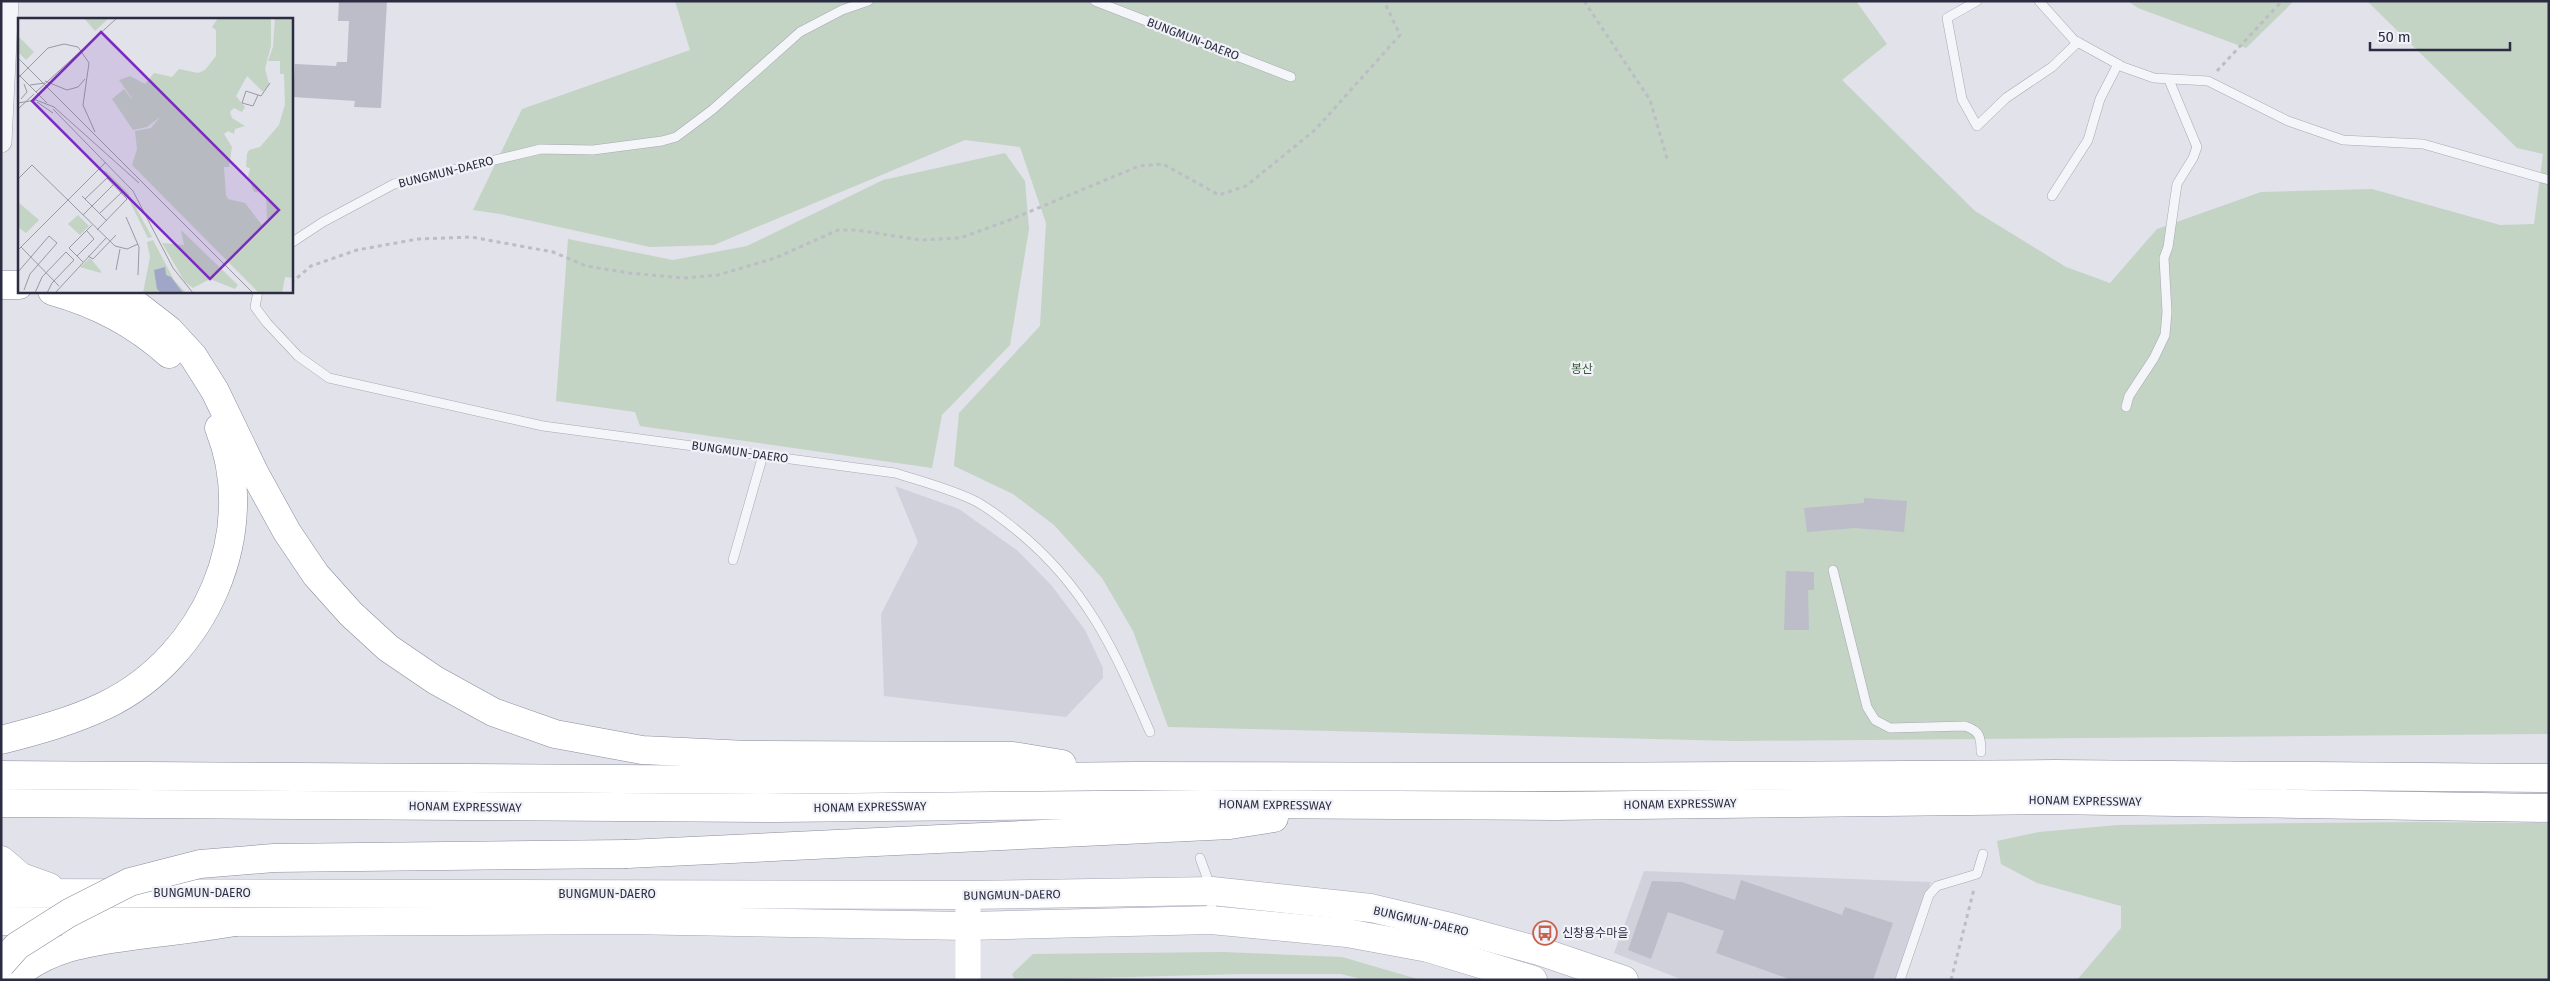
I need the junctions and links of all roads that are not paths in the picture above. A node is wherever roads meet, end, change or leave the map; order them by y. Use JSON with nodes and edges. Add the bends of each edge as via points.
{"nodes":[{"id":1,"x":8,"y":1,"type":"edge"},
{"id":2,"x":868,"y":1,"type":"edge"},
{"id":3,"x":1095,"y":1,"type":"edge"},
{"id":4,"x":1977,"y":1,"type":"edge"},
{"id":5,"x":2040,"y":1,"type":"edge"},
{"id":6,"x":4,"y":34,"type":"edge"},
{"id":7,"x":2078,"y":42,"type":"junction"},
{"id":8,"x":2118,"y":64,"type":"junction"},
{"id":9,"x":1291,"y":77,"type":"dead end"},
{"id":10,"x":2169,"y":80,"type":"junction"},
{"id":11,"x":1,"y":142,"type":"edge"},
{"id":12,"x":2549,"y":180,"type":"edge"},
{"id":13,"x":2052,"y":196,"type":"dead end"},
{"id":14,"x":292,"y":242,"type":"edge"},
{"id":15,"x":1,"y":266,"type":"edge"},
{"id":16,"x":18,"y":266,"type":"edge"},
{"id":17,"x":1,"y":285,"type":"edge"},
{"id":18,"x":18,"y":285,"type":"edge"},
{"id":19,"x":54,"y":292,"type":"edge"},
{"id":20,"x":114,"y":292,"type":"edge"},
{"id":21,"x":258,"y":292,"type":"edge"},
{"id":22,"x":2126,"y":407,"type":"dead end"},
{"id":23,"x":763,"y":456,"type":"junction"},
{"id":24,"x":733,"y":560,"type":"dead end"},
{"id":25,"x":1833,"y":570,"type":"dead end"},
{"id":26,"x":1150,"y":732,"type":"dead end"},
{"id":27,"x":1,"y":740,"type":"edge"},
{"id":28,"x":1981,"y":752,"type":"dead end"},
{"id":29,"x":7,"y":775,"type":"edge"},
{"id":30,"x":1135,"y":776,"type":"junction"},
{"id":31,"x":2549,"y":778,"type":"edge"},
{"id":32,"x":8,"y":802,"type":"edge"},
{"id":33,"x":1352,"y":806,"type":"junction"},
{"id":34,"x":2549,"y":808,"type":"edge"},
{"id":35,"x":1983,"y":854,"type":"dead end"},
{"id":36,"x":1200,"y":858,"type":"dead end"},
{"id":37,"x":1,"y":860,"type":"edge"},
{"id":38,"x":1212,"y":891,"type":"junction"},
{"id":39,"x":1,"y":893,"type":"edge"},
{"id":40,"x":82,"y":893,"type":"junction"},
{"id":41,"x":968,"y":896,"type":"junction"},
{"id":42,"x":1211,"y":920,"type":"junction"},
{"id":43,"x":1,"y":921,"type":"edge"},
{"id":44,"x":235,"y":922,"type":"junction"},
{"id":45,"x":968,"y":926,"type":"junction"},
{"id":46,"x":1,"y":964,"type":"edge"},
{"id":47,"x":11,"y":980,"type":"edge"},
{"id":48,"x":968,"y":980,"type":"edge"},
{"id":49,"x":1533,"y":980,"type":"edge"},
{"id":50,"x":1624,"y":980,"type":"edge"},
{"id":51,"x":1900,"y":980,"type":"edge"}],
"edges":[{"from":1,"to":6,"type":"street"},
{"from":2,"to":14,"type":"lane","name":"BUNGMUN-DAERO","via":[[842,10],[800,32],[712,110],[676,137],[594,150],[541,148],[394,184]]},
{"from":3,"to":9,"type":"lane","name":"BUNGMUN-DAERO"},
{"from":4,"to":7,"type":"lane","via":[[1947,18],[1962,99],[1977,126],[2006,98],[2052,67]]},
{"from":5,"to":7,"type":"lane","via":[[2066,34]]},
{"from":6,"to":11,"type":"street"},
{"from":7,"to":8,"type":"lane"},
{"from":8,"to":10,"type":"lane","via":[[2154,78]]},
{"from":8,"to":13,"type":"lane","via":[[2100,99],[2088,140]]},
{"from":10,"to":12,"type":"lane","via":[[2208,81],[2288,121],[2342,140],[2423,144]]},
{"from":10,"to":22,"type":"lane","via":[[2197,147],[2177,184],[2164,258],[2165,335],[2129,396]]},
{"from":15,"to":16,"type":"main road"},
{"from":17,"to":18,"type":"main road"},
{"from":19,"to":27,"type":"main road","via":[[85,301],[120,319],[153,340],[179,363],[210,408],[222,438],[231,471],[233,511],[228,550],[215,589],[194,628],[173,655],[146,679],[107,704]]},
{"from":20,"to":30,"type":"main road","via":[[169,330],[193,356],[215,391],[287,532],[316,574],[345,607],[388,648],[493,712],[555,734],[642,750],[748,755],[1013,756]]},
{"from":21,"to":23,"type":"lane","name":"BUNGMUN-DAERO","via":[[255,307],[267,323],[298,356],[329,378],[542,426]]},
{"from":23,"to":24,"type":"lane"},
{"from":23,"to":26,"type":"lane","name":"BUNGMUN-DAERO","via":[[896,474],[973,500],[1001,519],[1057,567],[1079,594],[1118,657]]},
{"from":25,"to":28,"type":"lane","via":[[1867,707],[1875,720],[1890,728],[1965,726],[1976,730],[1981,738]]},
{"from":29,"to":30,"type":"main road","name":"HONAM EXPRESSWAY","via":[[753,780]]},
{"from":30,"to":31,"type":"main road","name":"HONAM EXPRESSWAY","via":[[2065,774]]},
{"from":32,"to":33,"type":"main road","name":"HONAM EXPRESSWAY","via":[[775,808],[1205,804]]},
{"from":33,"to":34,"type":"main road","name":"HONAM EXPRESSWAY","via":[[2048,800]]},
{"from":33,"to":46,"type":"main road","bridge":true,"via":[[1230,825],[627,854],[274,858],[200,864],[130,882],[70,913],[17,946]]},
{"from":35,"to":51,"type":"lane","via":[[1977,874],[1937,886],[1929,895]]},
{"from":36,"to":38,"type":"lane"},
{"from":37,"to":40,"type":"main road","via":[[10,870],[36,884]]},
{"from":38,"to":41,"type":"main road","name":"BUNGMUN-DAERO"},
{"from":38,"to":42,"type":"lane"},
{"from":38,"to":50,"type":"main road","name":"BUNGMUN-DAERO","via":[[1371,908],[1539,951]]},
{"from":39,"to":40,"type":"main road","name":"BUNGMUN-DAERO"},
{"from":40,"to":41,"type":"main road","name":"BUNGMUN-DAERO"},
{"from":41,"to":45,"type":"main road"},
{"from":42,"to":45,"type":"main road","name":"BUNGMUN-DAERO"},
{"from":42,"to":49,"type":"main road","name":"BUNGMUN-DAERO","via":[[1347,933],[1428,948]]},
{"from":43,"to":44,"type":"main road","name":"BUNGMUN-DAERO"},
{"from":44,"to":45,"type":"main road","name":"BUNGMUN-DAERO","via":[[625,920]]},
{"from":44,"to":47,"type":"main road","via":[[83,942],[52,953],[24,968]]},
{"from":45,"to":48,"type":"main road"}]}
